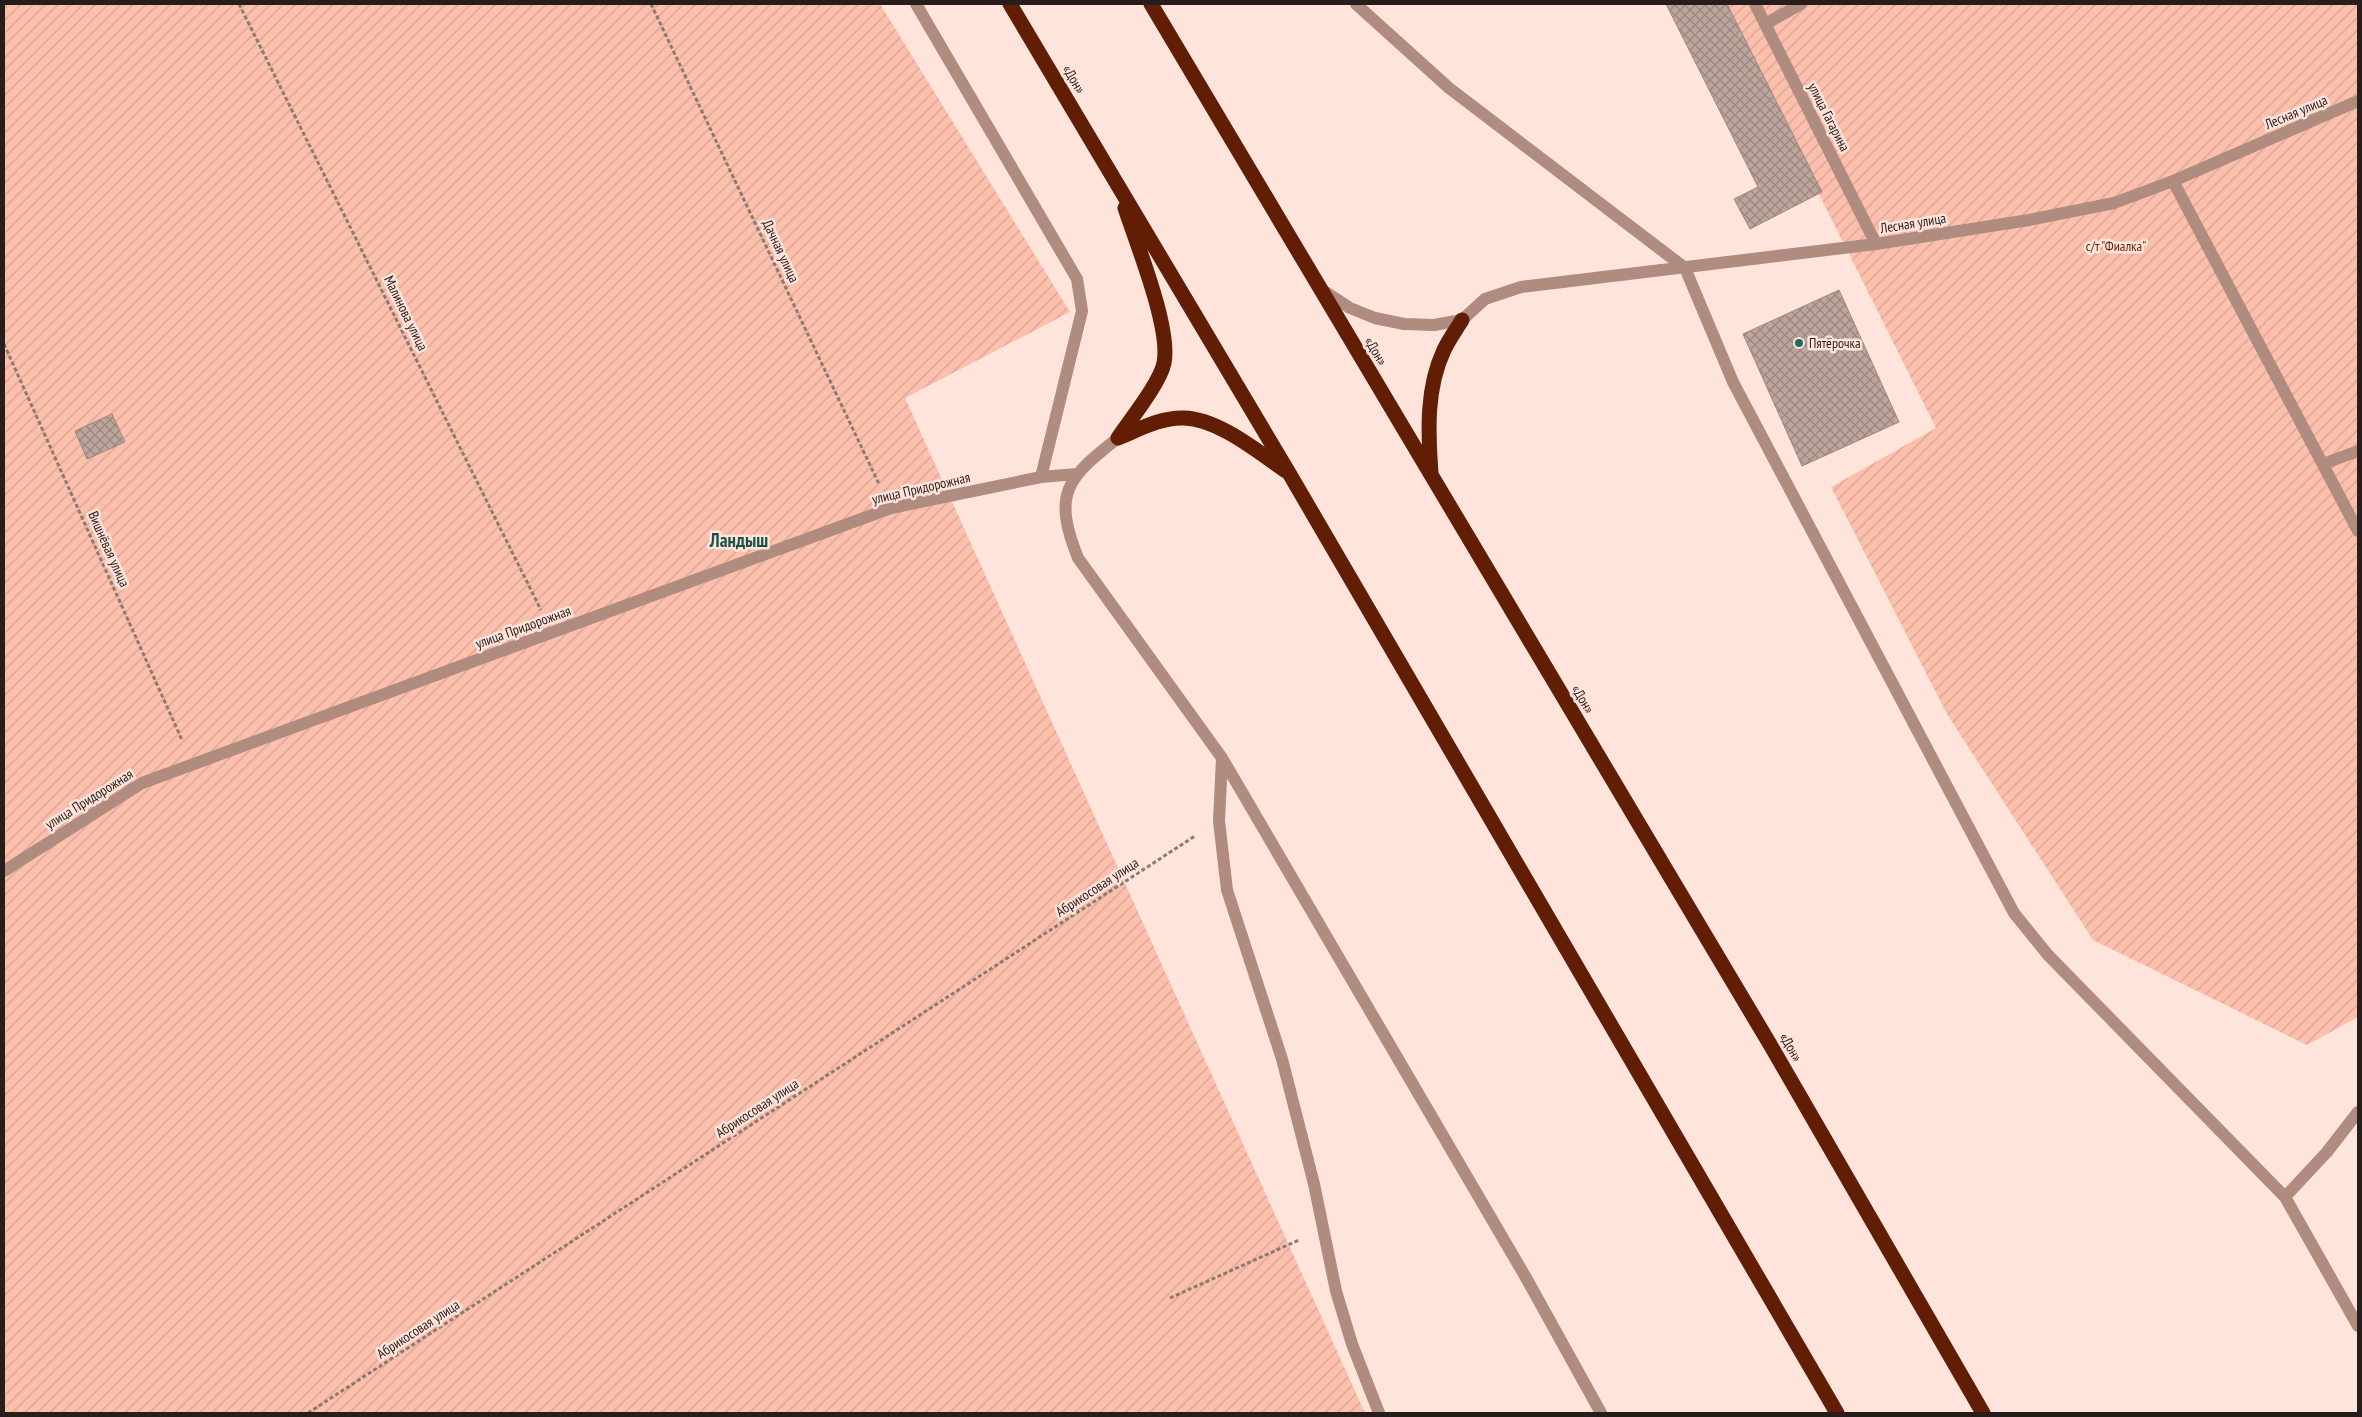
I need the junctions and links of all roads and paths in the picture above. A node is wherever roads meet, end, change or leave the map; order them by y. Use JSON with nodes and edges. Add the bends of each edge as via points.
{"nodes":[{"id":1,"x":239,"y":4,"type":"edge"},
{"id":2,"x":651,"y":4,"type":"edge"},
{"id":3,"x":916,"y":4,"type":"edge"},
{"id":4,"x":1010,"y":4,"type":"edge"},
{"id":5,"x":1151,"y":4,"type":"edge"},
{"id":6,"x":1356,"y":4,"type":"edge"},
{"id":7,"x":1755,"y":4,"type":"edge"},
{"id":8,"x":1801,"y":4,"type":"edge"},
{"id":9,"x":1765,"y":24,"type":"junction"},
{"id":10,"x":2358,"y":101,"type":"edge"},
{"id":11,"x":2173,"y":181,"type":"junction"},
{"id":12,"x":1117,"y":183,"type":"junction"},
{"id":13,"x":1876,"y":244,"type":"junction"},
{"id":14,"x":1685,"y":268,"type":"junction"},
{"id":15,"x":1320,"y":289,"type":"junction"},
{"id":16,"x":1462,"y":320,"type":"junction"},
{"id":17,"x":4,"y":344,"type":"edge"},
{"id":18,"x":1118,"y":438,"type":"junction"},
{"id":19,"x":2358,"y":451,"type":"edge"},
{"id":20,"x":2323,"y":464,"type":"junction"},
{"id":21,"x":1289,"y":473,"type":"junction"},
{"id":22,"x":1077,"y":474,"type":"junction"},
{"id":23,"x":1041,"y":477,"type":"junction"},
{"id":24,"x":1432,"y":477,"type":"junction"},
{"id":25,"x":891,"y":508,"type":"junction"},
{"id":26,"x":2358,"y":531,"type":"edge"},
{"id":27,"x":552,"y":632,"type":"junction"},
{"id":28,"x":1222,"y":758,"type":"junction"},
{"id":29,"x":193,"y":764,"type":"junction"},
{"id":30,"x":1219,"y":821,"type":"junction"},
{"id":31,"x":4,"y":871,"type":"edge"},
{"id":32,"x":2358,"y":1112,"type":"edge"},
{"id":33,"x":2285,"y":1197,"type":"junction"},
{"id":34,"x":1322,"y":1229,"type":"junction"},
{"id":35,"x":1170,"y":1298,"type":"dead end"},
{"id":36,"x":2358,"y":1326,"type":"edge"},
{"id":37,"x":308,"y":1413,"type":"edge"},
{"id":38,"x":1379,"y":1413,"type":"edge"},
{"id":39,"x":1601,"y":1413,"type":"edge"},
{"id":40,"x":1837,"y":1413,"type":"edge"},
{"id":41,"x":1983,"y":1413,"type":"edge"}],
"edges":[{"from":1,"to":27,"type":"path","name":"Малинова улица"},
{"from":2,"to":25,"type":"path","name":"Дачная улица"},
{"from":3,"to":23,"type":"street","via":[[1078,279],[1082,311]]},
{"from":4,"to":12,"type":"highway","name":"«Дон»"},
{"from":5,"to":15,"type":"highway","name":"«Дон»"},
{"from":6,"to":14,"type":"street","via":[[1448,88]]},
{"from":7,"to":9,"type":"street","name":"улица Гагарина"},
{"from":8,"to":9,"type":"street"},
{"from":9,"to":13,"type":"street","name":"улица Гагарина"},
{"from":10,"to":11,"type":"street","name":"Лесная улица"},
{"from":11,"to":13,"type":"street","name":"Лесная улица","via":[[2114,203]]},
{"from":11,"to":20,"type":"street"},
{"from":12,"to":18,"type":"highway","via":[[1156,302],[1164,340],[1164,364]]},
{"from":12,"to":21,"type":"highway","name":"«Дон»"},
{"from":13,"to":14,"type":"street","name":"Лесная улица"},
{"from":14,"to":16,"type":"street","name":"Лесная улица","via":[[1521,287],[1485,299]]},
{"from":14,"to":33,"type":"street","via":[[1733,382],[2014,913],[2048,955]]},
{"from":15,"to":16,"type":"street","via":[[1350,308],[1375,318],[1404,324],[1434,325]]},
{"from":15,"to":24,"type":"highway","name":"«Дон»"},
{"from":16,"to":24,"type":"highway","via":[[1443,350],[1433,385],[1428,430]]},
{"from":17,"to":29,"type":"path","name":"Вишнёвая улица"},
{"from":18,"to":21,"type":"highway","via":[[1160,421],[1184,418],[1207,423],[1239,439]]},
{"from":18,"to":22,"type":"street","via":[[1083,465]]},
{"from":19,"to":20,"type":"street"},
{"from":20,"to":26,"type":"street"},
{"from":21,"to":40,"type":"highway","name":"«Дон»"},
{"from":22,"to":23,"type":"street","name":"улица Придорожная"},
{"from":22,"to":28,"type":"street","via":[[1065,505],[1067,530],[1078,558]]},
{"from":23,"to":25,"type":"street","name":"улица Придорожная"},
{"from":24,"to":41,"type":"highway","name":"«Дон»","via":[[1772,1046]]},
{"from":25,"to":27,"type":"street","name":"улица Придорожная"},
{"from":27,"to":29,"type":"street","name":"улица Придорожная"},
{"from":28,"to":30,"type":"street"},
{"from":28,"to":39,"type":"street","via":[[1525,1276]]},
{"from":29,"to":31,"type":"street","name":"улица Придорожная","via":[[142,783]]},
{"from":30,"to":34,"type":"street","via":[[1227,890],[1282,1059],[1314,1184]]},
{"from":30,"to":37,"type":"path","name":"Абрикосовая улица"},
{"from":32,"to":33,"type":"street","via":[[2327,1152]]},
{"from":33,"to":36,"type":"street"},
{"from":34,"to":35,"type":"path"},
{"from":34,"to":38,"type":"street","via":[[1352,1344]]}]}
